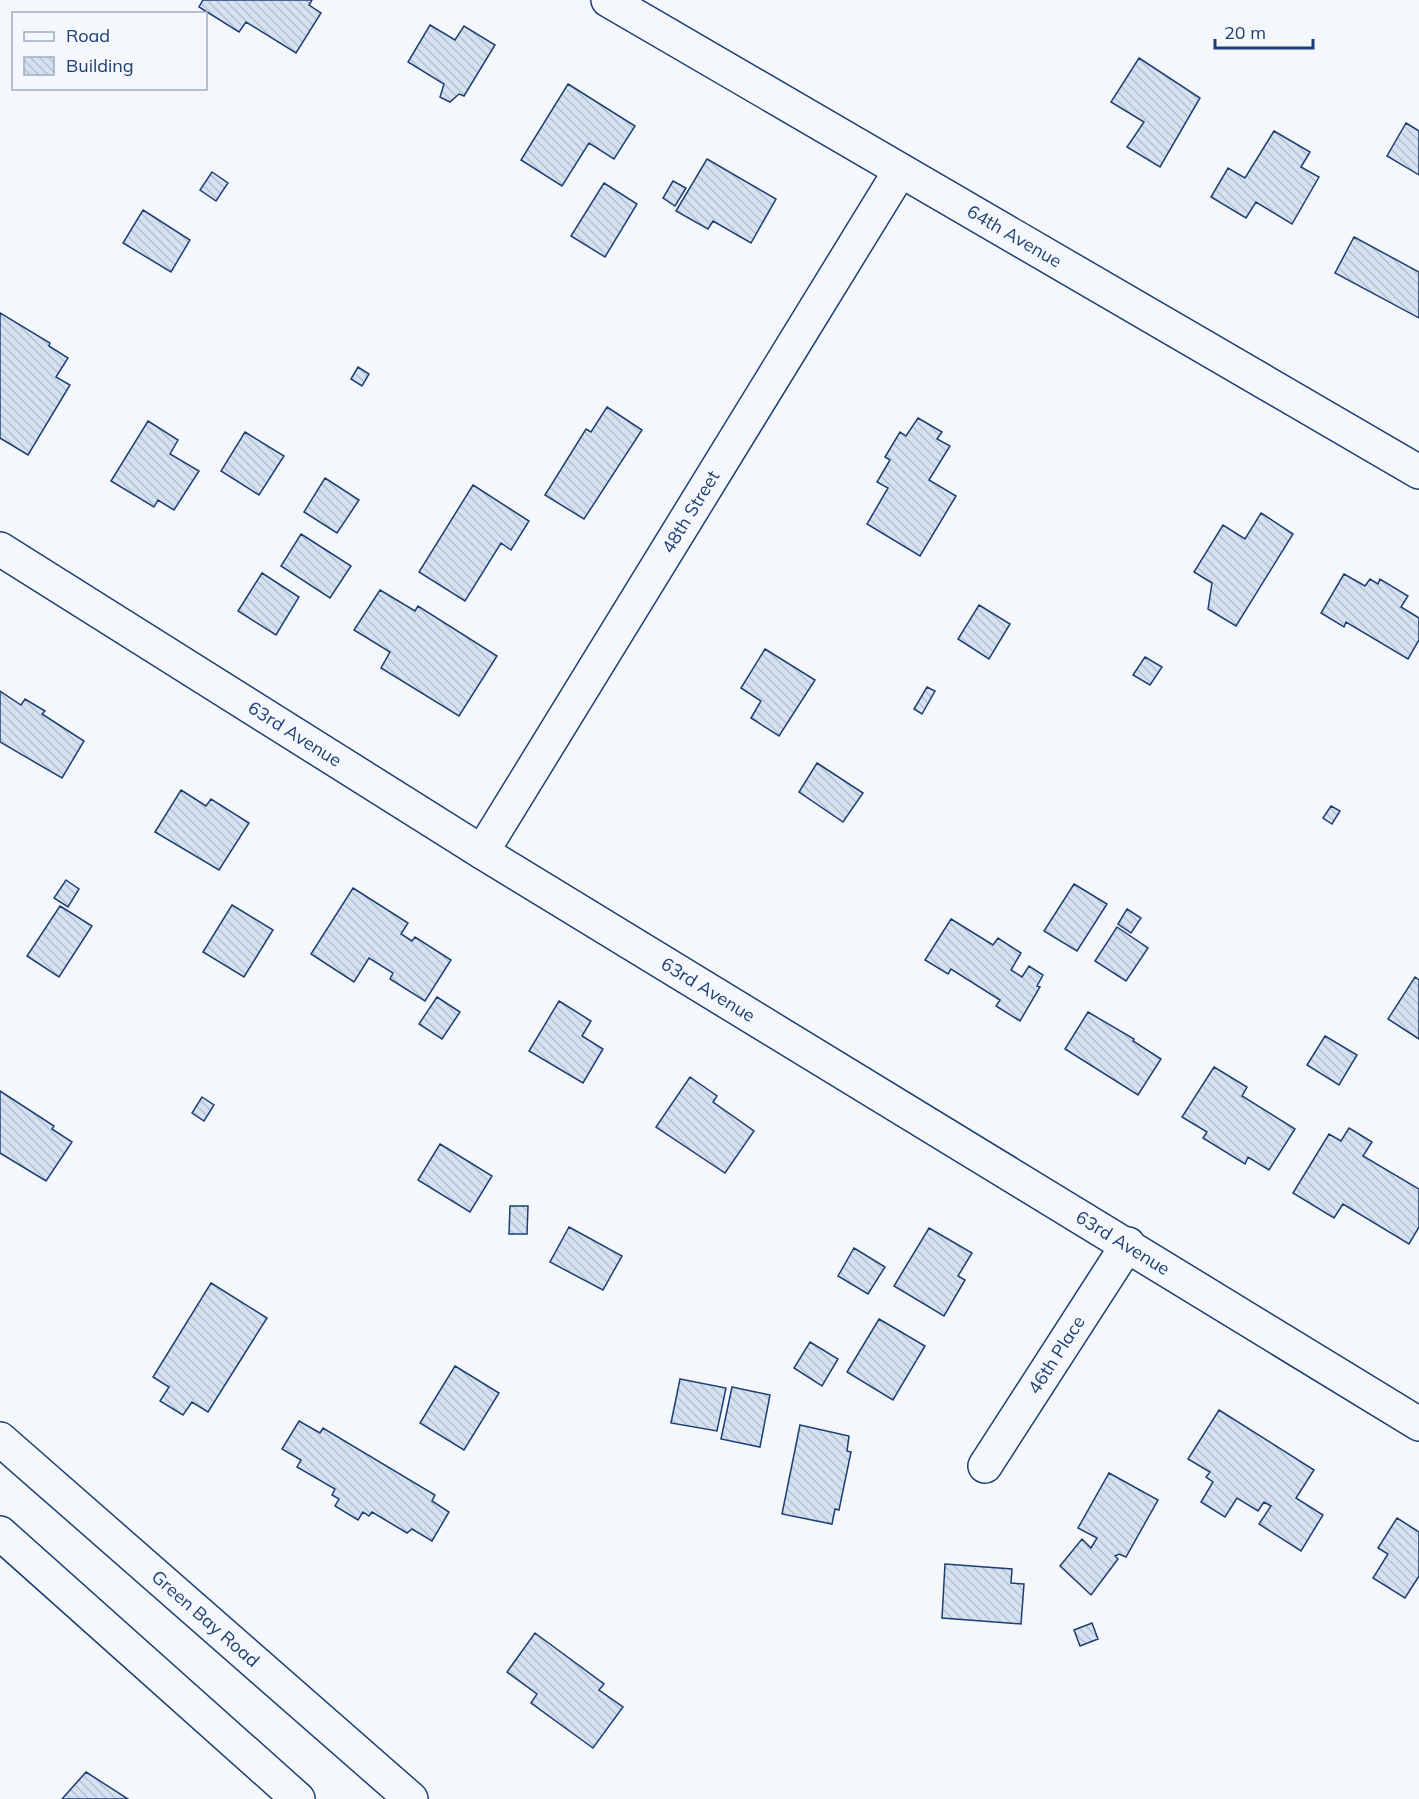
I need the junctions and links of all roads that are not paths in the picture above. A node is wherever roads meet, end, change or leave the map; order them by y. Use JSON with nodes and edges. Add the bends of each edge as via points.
{"nodes":[{"id":1,"x":608,"y":0,"type":"edge"},
{"id":2,"x":900,"y":171,"type":"junction"},
{"id":3,"x":1419,"y":472,"type":"edge"},
{"id":4,"x":0,"y":549,"type":"edge"},
{"id":5,"x":482,"y":852,"type":"junction"},
{"id":6,"x":1128,"y":1244,"type":"junction"},
{"id":7,"x":1419,"y":1424,"type":"edge"},
{"id":8,"x":0,"y":1439,"type":"edge"},
{"id":9,"x":985,"y":1466,"type":"dead end"},
{"id":10,"x":0,"y":1533,"type":"edge"},
{"id":11,"x":298,"y":1799,"type":"edge"},
{"id":12,"x":411,"y":1799,"type":"edge"}],
"edges":[{"from":1,"to":2,"type":"street","name":"64th Avenue"},
{"from":2,"to":3,"type":"street","name":"64th Avenue"},
{"from":2,"to":5,"type":"street","name":"48th Street"},
{"from":4,"to":5,"type":"street","name":"63rd Avenue"},
{"from":5,"to":6,"type":"street","name":"63rd Avenue"},
{"from":6,"to":7,"type":"street","name":"63rd Avenue"},
{"from":6,"to":9,"type":"street","name":"46th Place"},
{"from":8,"to":12,"type":"street","name":"Green Bay Road"},
{"from":10,"to":11,"type":"street"}]}
